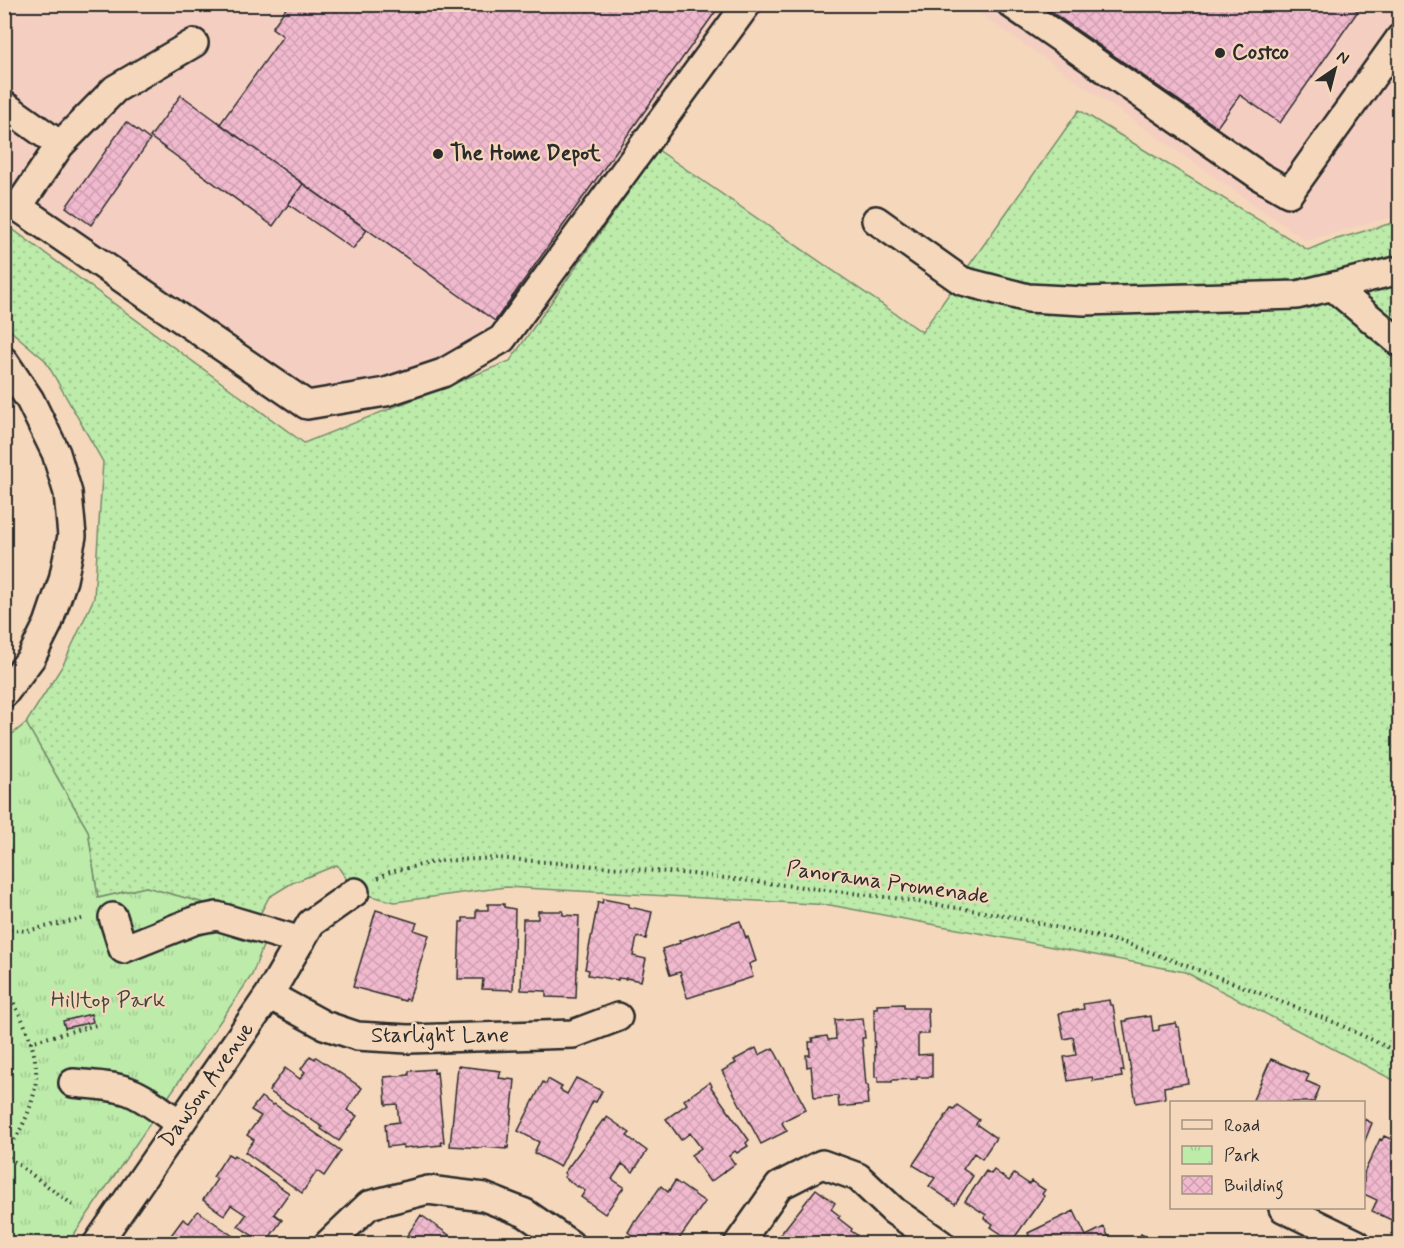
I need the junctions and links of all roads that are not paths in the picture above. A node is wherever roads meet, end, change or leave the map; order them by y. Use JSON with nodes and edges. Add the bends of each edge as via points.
{"nodes":[{"id":1,"x":747,"y":4,"type":"edge"},
{"id":2,"x":1011,"y":4,"type":"edge"},
{"id":3,"x":1400,"y":38,"type":"edge"},
{"id":4,"x":194,"y":43,"type":"dead end"},
{"id":5,"x":4,"y":105,"type":"edge"},
{"id":6,"x":60,"y":145,"type":"junction"},
{"id":7,"x":11,"y":202,"type":"edge"},
{"id":8,"x":876,"y":220,"type":"dead end"},
{"id":9,"x":1400,"y":270,"type":"edge"},
{"id":10,"x":1333,"y":287,"type":"junction"},
{"id":11,"x":1400,"y":343,"type":"edge"},
{"id":12,"x":4,"y":361,"type":"edge"},
{"id":13,"x":4,"y":694,"type":"edge"},
{"id":14,"x":355,"y":892,"type":"road end"},
{"id":15,"x":113,"y":917,"type":"road end"},
{"id":16,"x":306,"y":932,"type":"junction"},
{"id":17,"x":269,"y":995,"type":"junction"},
{"id":18,"x":618,"y":1017,"type":"dead end"},
{"id":19,"x":73,"y":1083,"type":"dead end"},
{"id":20,"x":180,"y":1125,"type":"junction"},
{"id":21,"x":1284,"y":1209,"type":"edge"},
{"id":22,"x":97,"y":1244,"type":"edge"},
{"id":23,"x":328,"y":1244,"type":"edge"},
{"id":24,"x":570,"y":1244,"type":"edge"},
{"id":25,"x":738,"y":1244,"type":"edge"},
{"id":26,"x":941,"y":1244,"type":"edge"},
{"id":27,"x":1357,"y":1244,"type":"edge"}],
"edges":[{"from":1,"to":7,"type":"street","via":[[502,339],[443,372],[386,392],[307,405]]},
{"from":2,"to":3,"type":"street","via":[[1289,193]]},
{"from":4,"to":6,"type":"street","via":[[115,89]]},
{"from":5,"to":6,"type":"street"},
{"from":6,"to":7,"type":"street"},
{"from":8,"to":10,"type":"street","via":[[962,281],[1028,298],[1084,301],[1297,295]]},
{"from":9,"to":10,"type":"street"},
{"from":10,"to":11,"type":"street"},
{"from":12,"to":13,"type":"street","via":[[30,400],[56,453],[68,493],[72,536],[48,624],[31,658]]},
{"from":14,"to":16,"type":"street"},
{"from":15,"to":16,"type":"street","via":[[123,948],[217,916]]},
{"from":16,"to":17,"type":"street","name":"Dawson Avenue"},
{"from":17,"to":18,"type":"street","name":"Starlight Lane","via":[[324,1025],[357,1036],[388,1038],[573,1034]]},
{"from":17,"to":20,"type":"street","name":"Dawson Avenue"},
{"from":19,"to":20,"type":"street","via":[[130,1092]]},
{"from":20,"to":22,"type":"street","name":"Dawson Avenue"},
{"from":21,"to":27,"type":"street"},
{"from":23,"to":24,"type":"street","via":[[369,1205],[428,1190],[484,1197],[525,1213]]},
{"from":25,"to":26,"type":"street","via":[[779,1186],[822,1164],[858,1177],[894,1211]]}]}
